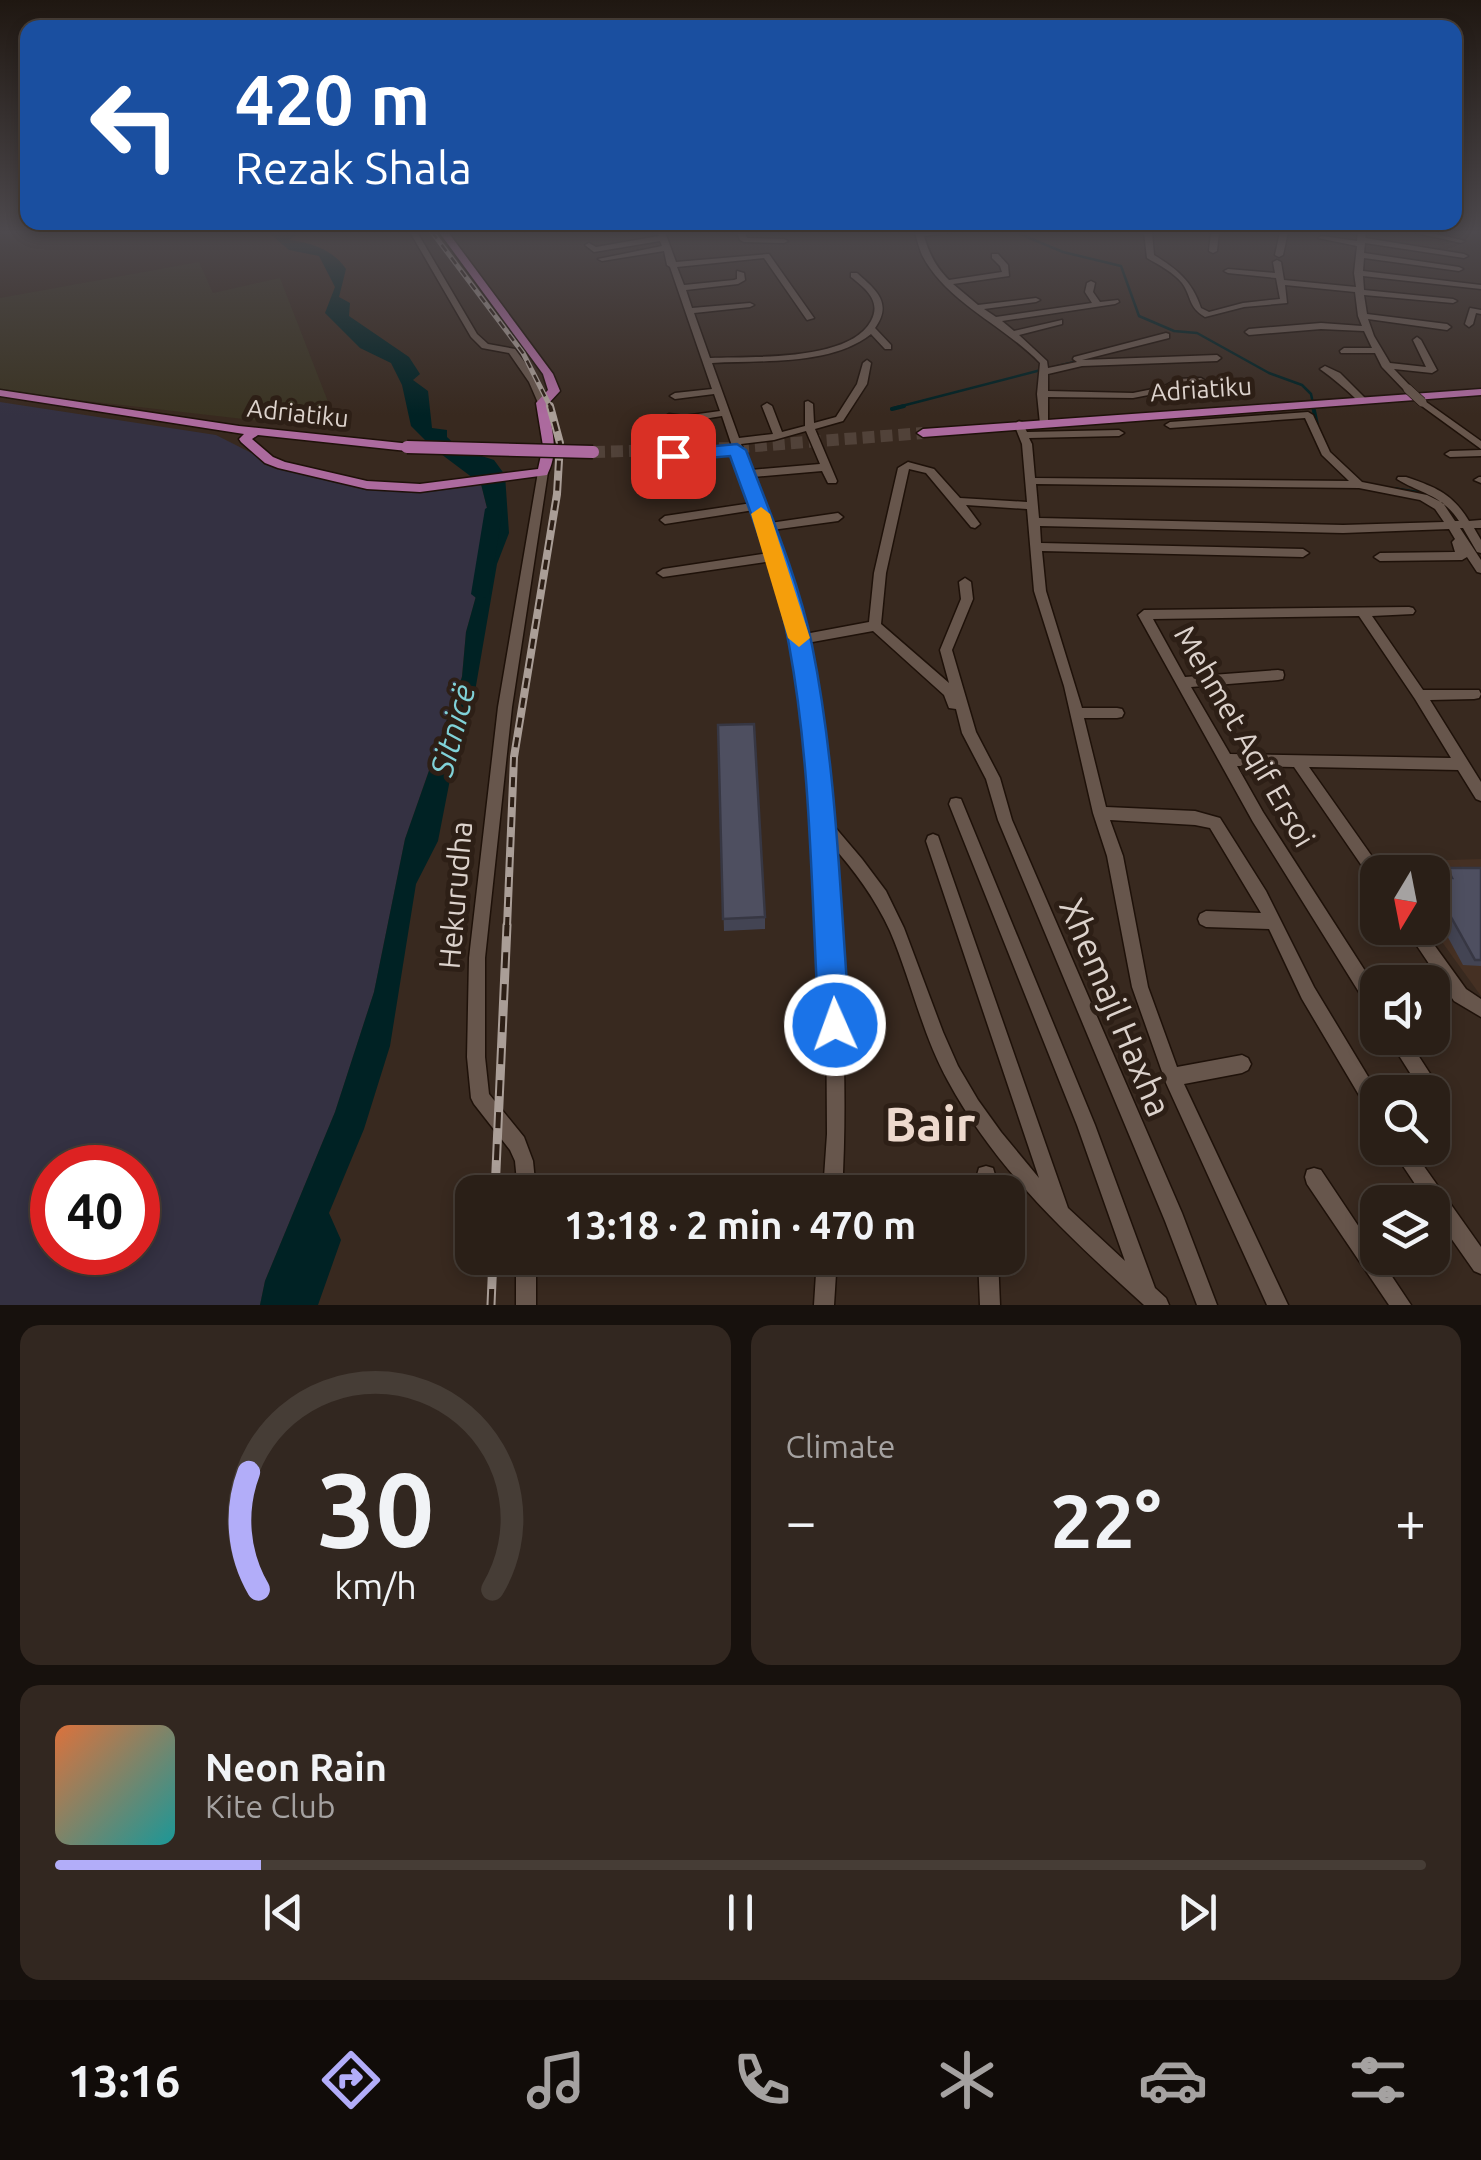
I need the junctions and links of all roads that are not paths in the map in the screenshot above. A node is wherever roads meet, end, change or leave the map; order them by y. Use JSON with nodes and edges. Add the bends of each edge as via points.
{"nodes":[{"id":1,"x":449,"y":293,"type":"edge"},
{"id":2,"x":488,"y":293,"type":"edge"},
{"id":3,"x":683,"y":293,"type":"edge"},
{"id":4,"x":792,"y":293,"type":"edge"},
{"id":5,"x":871,"y":293,"type":"edge"},
{"id":6,"x":961,"y":293,"type":"edge"},
{"id":7,"x":1090,"y":293,"type":"edge"},
{"id":8,"x":1189,"y":293,"type":"edge"},
{"id":9,"x":1283,"y":293,"type":"edge"},
{"id":10,"x":1358,"y":293,"type":"edge"},
{"id":11,"x":1374,"y":293,"type":"edge"},
{"id":12,"x":1036,"y":300,"type":"dead end"},
{"id":13,"x":1114,"y":302,"type":"dead end"},
{"id":14,"x":1453,"y":302,"type":"dead end"},
{"id":15,"x":1097,"y":304,"type":"junction"},
{"id":16,"x":750,"y":305,"type":"dead end"},
{"id":17,"x":978,"y":307,"type":"junction"},
{"id":18,"x":691,"y":311,"type":"junction"},
{"id":19,"x":1481,"y":312,"type":"edge"},
{"id":20,"x":1362,"y":316,"type":"junction"},
{"id":21,"x":810,"y":318,"type":"dead end"},
{"id":22,"x":994,"y":320,"type":"junction"},
{"id":23,"x":1059,"y":322,"type":"dead end"},
{"id":24,"x":1469,"y":324,"type":"dead end"},
{"id":25,"x":1447,"y":328,"type":"dead end"},
{"id":26,"x":871,"y":329,"type":"junction"},
{"id":27,"x":1364,"y":329,"type":"junction"},
{"id":28,"x":1249,"y":332,"type":"dead end"},
{"id":29,"x":1011,"y":334,"type":"junction"},
{"id":30,"x":1166,"y":336,"type":"dead end"},
{"id":31,"x":1417,"y":340,"type":"dead end"},
{"id":32,"x":888,"y":346,"type":"dead end"},
{"id":33,"x":1374,"y":350,"type":"junction"},
{"id":34,"x":1344,"y":351,"type":"dead end"},
{"id":35,"x":1217,"y":358,"type":"dead end"},
{"id":36,"x":707,"y":360,"type":"junction"},
{"id":37,"x":866,"y":363,"type":"dead end"},
{"id":38,"x":1385,"y":364,"type":"junction"},
{"id":39,"x":1045,"y":369,"type":"junction"},
{"id":40,"x":1324,"y":369,"type":"dead end"},
{"id":41,"x":1201,"y":381,"type":"dead end"},
{"id":42,"x":717,"y":391,"type":"junction"},
{"id":43,"x":1481,"y":392,"type":"edge"},
{"id":44,"x":0,"y":393,"type":"edge"},
{"id":45,"x":1042,"y":394,"type":"junction"},
{"id":46,"x":675,"y":396,"type":"dead end"},
{"id":47,"x":1362,"y":400,"type":"junction"},
{"id":48,"x":542,"y":403,"type":"junction"},
{"id":49,"x":808,"y":404,"type":"dead end"},
{"id":50,"x":767,"y":406,"type":"dead end"},
{"id":51,"x":725,"y":413,"type":"junction"},
{"id":52,"x":669,"y":418,"type":"dead end"},
{"id":53,"x":1043,"y":422,"type":"junction"},
{"id":54,"x":1170,"y":424,"type":"dead end"},
{"id":55,"x":810,"y":429,"type":"junction"},
{"id":56,"x":1021,"y":430,"type":"junction"},
{"id":57,"x":923,"y":433,"type":"tunnel mouth"},
{"id":58,"x":1119,"y":433,"type":"dead end"},
{"id":59,"x":271,"y":434,"type":"junction"},
{"id":60,"x":250,"y":435,"type":"junction"},
{"id":61,"x":779,"y":436,"type":"junction"},
{"id":62,"x":736,"y":446,"type":"junction"},
{"id":63,"x":257,"y":448,"type":"junction"},
{"id":64,"x":1481,"y":450,"type":"edge"},
{"id":65,"x":593,"y":452,"type":"tunnel mouth"},
{"id":66,"x":1450,"y":454,"type":"dead end"},
{"id":67,"x":673,"y":456,"type":"dead end"},
{"id":68,"x":826,"y":467,"type":"junction"},
{"id":69,"x":543,"y":472,"type":"junction"},
{"id":70,"x":746,"y":474,"type":"junction"},
{"id":71,"x":1402,"y":479,"type":"dead end"},
{"id":72,"x":832,"y":481,"type":"dead end"},
{"id":73,"x":1029,"y":481,"type":"junction"},
{"id":74,"x":1359,"y":485,"type":"junction"},
{"id":75,"x":957,"y":500,"type":"junction"},
{"id":76,"x":758,"y":506,"type":"junction"},
{"id":77,"x":1033,"y":514,"type":"junction"},
{"id":78,"x":838,"y":517,"type":"dead end"},
{"id":79,"x":665,"y":520,"type":"dead end"},
{"id":80,"x":1458,"y":523,"type":"junction"},
{"id":81,"x":975,"y":524,"type":"dead end"},
{"id":82,"x":1481,"y":524,"type":"edge"},
{"id":83,"x":766,"y":527,"type":"junction"},
{"id":84,"x":1461,"y":536,"type":"junction"},
{"id":85,"x":1036,"y":548,"type":"junction"},
{"id":86,"x":1481,"y":550,"type":"edge"},
{"id":87,"x":1303,"y":554,"type":"dead end"},
{"id":88,"x":776,"y":556,"type":"junction"},
{"id":89,"x":1380,"y":557,"type":"dead end"},
{"id":90,"x":1481,"y":570,"type":"edge"},
{"id":91,"x":662,"y":573,"type":"dead end"},
{"id":92,"x":965,"y":582,"type":"dead end"},
{"id":93,"x":1409,"y":611,"type":"dead end"},
{"id":94,"x":1363,"y":612,"type":"junction"},
{"id":95,"x":875,"y":626,"type":"junction"},
{"id":96,"x":800,"y":640,"type":"junction"},
{"id":97,"x":1278,"y":675,"type":"dead end"},
{"id":98,"x":1183,"y":682,"type":"junction"},
{"id":99,"x":1474,"y":694,"type":"dead end"},
{"id":100,"x":1420,"y":695,"type":"junction"},
{"id":101,"x":1077,"y":713,"type":"junction"},
{"id":102,"x":1117,"y":713,"type":"dead end"},
{"id":103,"x":969,"y":733,"type":"junction"},
{"id":104,"x":1226,"y":760,"type":"junction"},
{"id":105,"x":1299,"y":764,"type":"junction"},
{"id":106,"x":1463,"y":764,"type":"junction"},
{"id":107,"x":1481,"y":795,"type":"edge"},
{"id":108,"x":956,"y":804,"type":"dead end"},
{"id":109,"x":1100,"y":813,"type":"junction"},
{"id":110,"x":822,"y":822,"type":"junction"},
{"id":111,"x":933,"y":841,"type":"dead end"},
{"id":112,"x":1363,"y":855,"type":"edge"},
{"id":113,"x":1206,"y":919,"type":"dead end"},
{"id":114,"x":1273,"y":921,"type":"junction"},
{"id":115,"x":1425,"y":945,"type":"edge"},
{"id":116,"x":1360,"y":978,"type":"edge"},
{"id":117,"x":1481,"y":1009,"type":"edge"},
{"id":118,"x":1242,"y":1064,"type":"dead end"},
{"id":119,"x":1172,"y":1077,"type":"junction"},
{"id":120,"x":1360,"y":1081,"type":"edge"},
{"id":121,"x":1412,"y":1165,"type":"edge"},
{"id":122,"x":525,"y":1175,"type":"edge"},
{"id":123,"x":833,"y":1175,"type":"edge"},
{"id":124,"x":1314,"y":1178,"type":"dead end"},
{"id":125,"x":1060,"y":1212,"type":"junction"},
{"id":126,"x":1481,"y":1264,"type":"edge"},
{"id":127,"x":526,"y":1275,"type":"edge"},
{"id":128,"x":827,"y":1275,"type":"edge"},
{"id":129,"x":989,"y":1275,"type":"edge"},
{"id":130,"x":1153,"y":1299,"type":"edge"},
{"id":131,"x":526,"y":1305,"type":"edge"},
{"id":132,"x":824,"y":1305,"type":"edge"},
{"id":133,"x":990,"y":1305,"type":"edge"},
{"id":134,"x":1207,"y":1305,"type":"edge"},
{"id":135,"x":1278,"y":1305,"type":"edge"},
{"id":136,"x":1402,"y":1305,"type":"edge"}],
"edges":[{"from":1,"to":48,"type":"street","via":[[485,346],[512,351]]},
{"from":2,"to":48,"type":"main road","name":"Hekurudha","via":[[548,374],[554,391]]},
{"from":3,"to":18,"type":"street"},
{"from":4,"to":21,"type":"street"},
{"from":5,"to":26,"type":"street","via":[[878,300]]},
{"from":6,"to":17,"type":"street"},
{"from":7,"to":15,"type":"street"},
{"from":8,"to":9,"type":"street","via":[[1198,312],[1217,314],[1284,300]]},
{"from":10,"to":20,"type":"street"},
{"from":11,"to":14,"type":"street"},
{"from":12,"to":17,"type":"street"},
{"from":13,"to":15,"type":"street"},
{"from":15,"to":22,"type":"street"},
{"from":16,"to":18,"type":"street"},
{"from":17,"to":22,"type":"street"},
{"from":18,"to":36,"type":"street"},
{"from":19,"to":24,"type":"street","via":[[1473,310]]},
{"from":20,"to":25,"type":"street"},
{"from":20,"to":27,"type":"street"},
{"from":22,"to":29,"type":"street"},
{"from":23,"to":29,"type":"street"},
{"from":26,"to":32,"type":"street"},
{"from":26,"to":36,"type":"street","via":[[852,344],[818,353]]},
{"from":27,"to":28,"type":"street"},
{"from":27,"to":33,"type":"street"},
{"from":29,"to":39,"type":"street"},
{"from":30,"to":39,"type":"street"},
{"from":31,"to":38,"type":"street","via":[[1432,370]]},
{"from":33,"to":34,"type":"street"},
{"from":33,"to":38,"type":"street"},
{"from":35,"to":39,"type":"street"},
{"from":36,"to":42,"type":"street"},
{"from":37,"to":55,"type":"street","via":[[862,384],[840,419]]},
{"from":38,"to":64,"type":"street","bridge":true},
{"from":39,"to":45,"type":"street"},
{"from":40,"to":47,"type":"street"},
{"from":41,"to":45,"type":"street","via":[[1150,393]]},
{"from":42,"to":46,"type":"street"},
{"from":42,"to":51,"type":"street"},
{"from":43,"to":47,"type":"main road","name":"Adriatiku"},
{"from":44,"to":60,"type":"main road","name":"Adriatiku"},
{"from":45,"to":53,"type":"street"},
{"from":47,"to":53,"type":"main road","name":"Adriatiku"},
{"from":48,"to":69,"type":"main road","name":"Hekurudha","via":[[550,436]]},
{"from":49,"to":55,"type":"street"},
{"from":50,"to":61,"type":"street"},
{"from":51,"to":52,"type":"street"},
{"from":51,"to":62,"type":"street"},
{"from":53,"to":56,"type":"main road","name":"Adriatiku"},
{"from":54,"to":74,"type":"street","via":[[1308,416],[1326,453]]},
{"from":55,"to":61,"type":"street"},
{"from":55,"to":68,"type":"street"},
{"from":56,"to":57,"type":"main road","name":"Adriatiku"},
{"from":56,"to":58,"type":"street"},
{"from":56,"to":73,"type":"street"},
{"from":59,"to":60,"type":"main road","name":"Adriatiku"},
{"from":59,"to":63,"type":"main road"},
{"from":59,"to":65,"type":"main road","name":"Adriatiku","bridge":true,"via":[[407,447]]},
{"from":60,"to":63,"type":"main road"},
{"from":61,"to":62,"type":"street"},
{"from":62,"to":67,"type":"street"},
{"from":62,"to":70,"type":"street"},
{"from":63,"to":69,"type":"main road","via":[[282,465],[367,485],[420,488]]},
{"from":64,"to":66,"type":"street"},
{"from":68,"to":70,"type":"street"},
{"from":68,"to":72,"type":"street"},
{"from":69,"to":122,"type":"street","name":"Hekurudha","via":[[505,707],[477,958],[480,1098],[517,1144]]},
{"from":70,"to":76,"type":"street"},
{"from":71,"to":80,"type":"street","via":[[1453,501]]},
{"from":73,"to":74,"type":"street"},
{"from":73,"to":77,"type":"street"},
{"from":74,"to":80,"type":"street","via":[[1429,500]]},
{"from":75,"to":77,"type":"street"},
{"from":75,"to":81,"type":"street"},
{"from":75,"to":95,"type":"street","via":[[930,470],[904,468]]},
{"from":76,"to":79,"type":"street"},
{"from":76,"to":83,"type":"street"},
{"from":77,"to":80,"type":"street","via":[[1343,529]]},
{"from":77,"to":85,"type":"street"},
{"from":78,"to":83,"type":"street"},
{"from":80,"to":82,"type":"street"},
{"from":80,"to":84,"type":"street"},
{"from":80,"to":86,"type":"street"},
{"from":83,"to":88,"type":"street"},
{"from":84,"to":89,"type":"street","via":[[1462,556]]},
{"from":84,"to":90,"type":"street"},
{"from":85,"to":87,"type":"street"},
{"from":85,"to":101,"type":"street","via":[[1040,591]]},
{"from":88,"to":91,"type":"street"},
{"from":88,"to":96,"type":"street"},
{"from":92,"to":103,"type":"street","name":"Xhemajl Haxha","via":[[967,599],[946,646]]},
{"from":93,"to":94,"type":"street","name":"Mehmet Aqif Ersoi"},
{"from":94,"to":98,"type":"street","name":"Mehmet Aqif Ersoi","via":[[1144,614]]},
{"from":94,"to":100,"type":"street"},
{"from":95,"to":96,"type":"street"},
{"from":95,"to":103,"type":"street","name":"Xhemajl Haxha","via":[[950,692]]},
{"from":96,"to":110,"type":"street"},
{"from":97,"to":98,"type":"street"},
{"from":98,"to":104,"type":"street","name":"Mehmet Aqif Ersoi"},
{"from":99,"to":100,"type":"street"},
{"from":100,"to":106,"type":"street"},
{"from":101,"to":102,"type":"street"},
{"from":101,"to":109,"type":"street"},
{"from":103,"to":134,"type":"street","name":"Xhemajl Haxha"},
{"from":104,"to":105,"type":"street"},
{"from":104,"to":116,"type":"street","name":"Mehmet Aqif Ersoi"},
{"from":105,"to":106,"type":"street"},
{"from":105,"to":112,"type":"street"},
{"from":106,"to":107,"type":"street"},
{"from":108,"to":130,"type":"street"},
{"from":109,"to":114,"type":"street","via":[[1215,823]]},
{"from":109,"to":119,"type":"street","via":[[1140,987]]},
{"from":110,"to":123,"type":"street","via":[[834,988]]},
{"from":110,"to":125,"type":"street","via":[[885,903],[952,1072],[988,1133]]},
{"from":111,"to":125,"type":"street"},
{"from":113,"to":114,"type":"street"},
{"from":114,"to":120,"type":"street"},
{"from":115,"to":117,"type":"street","via":[[1460,995]]},
{"from":118,"to":119,"type":"street"},
{"from":119,"to":135,"type":"street"},
{"from":121,"to":126,"type":"street"},
{"from":124,"to":136,"type":"street"},
{"from":125,"to":130,"type":"street"},
{"from":127,"to":131,"type":"street"},
{"from":128,"to":132,"type":"street"},
{"from":129,"to":133,"type":"street"}]}
